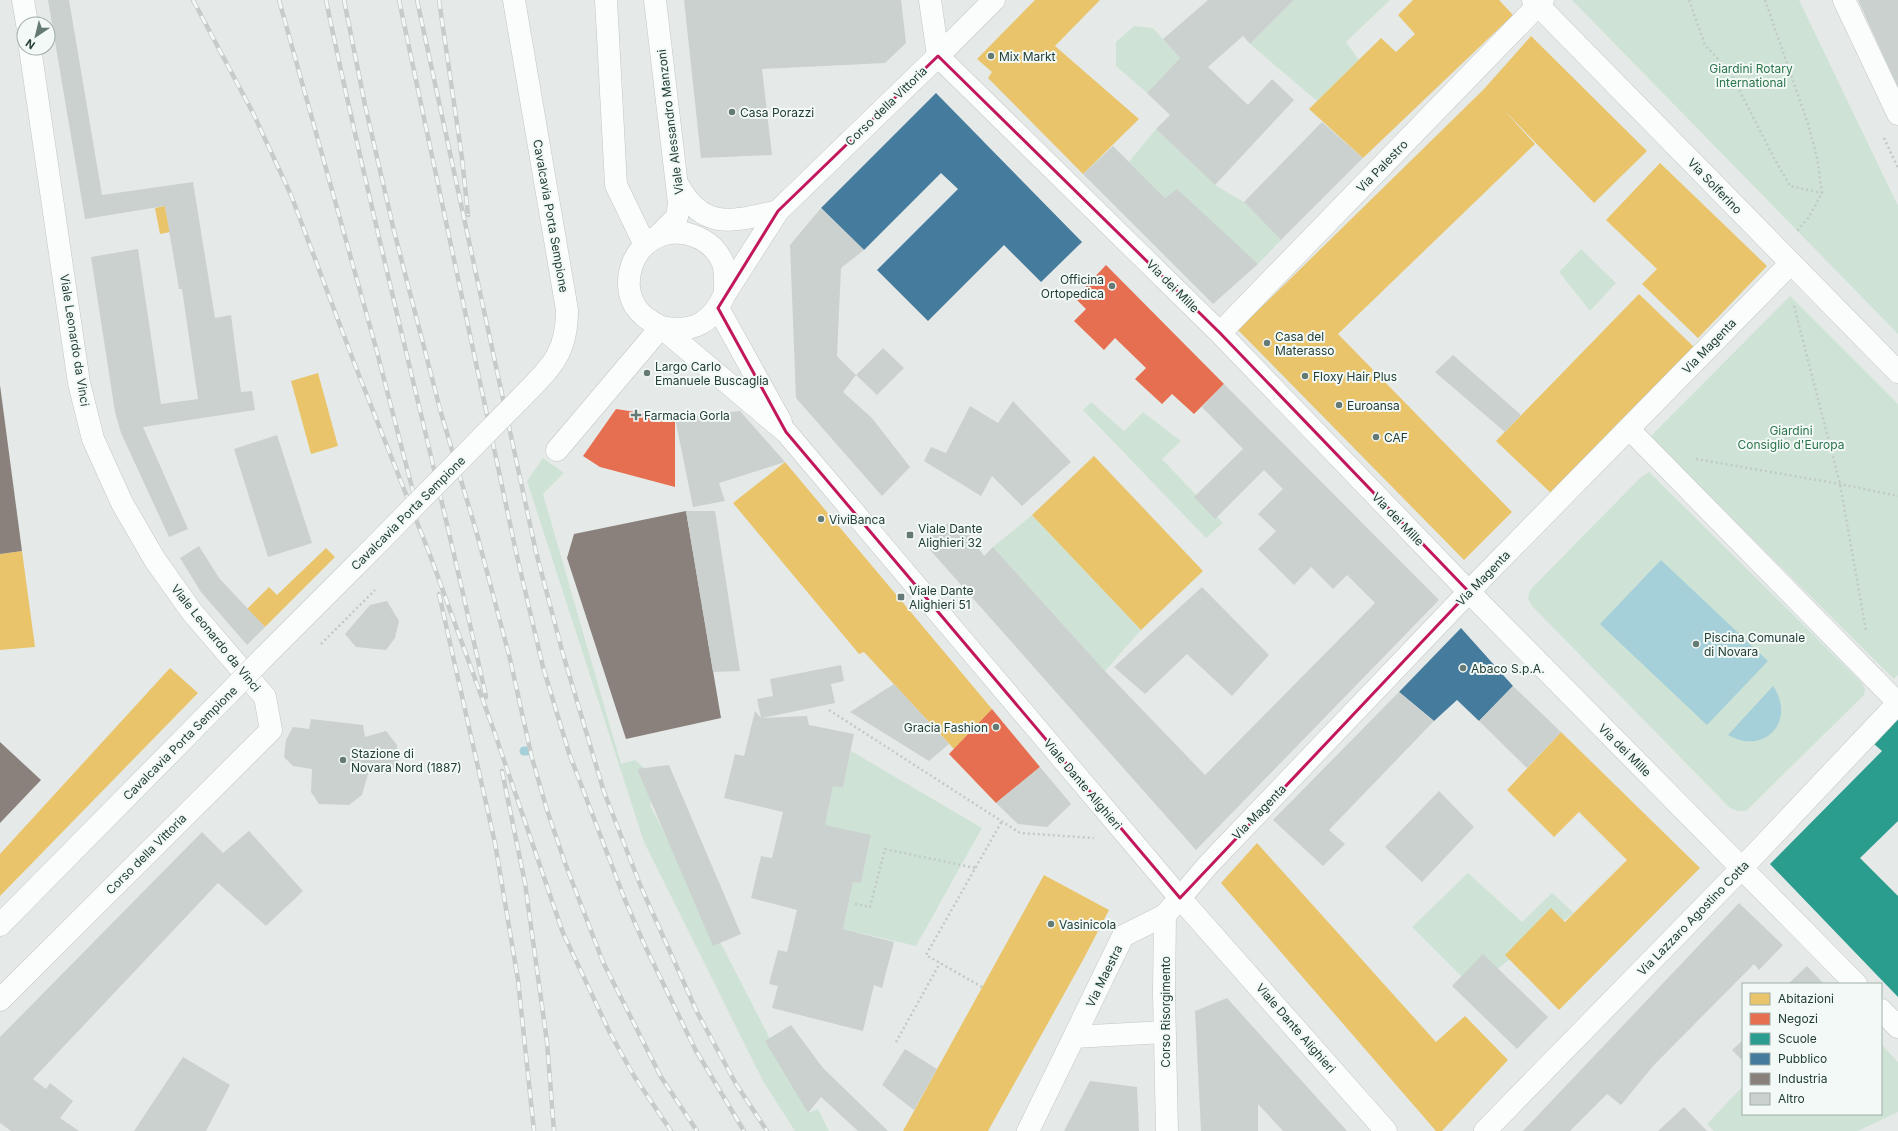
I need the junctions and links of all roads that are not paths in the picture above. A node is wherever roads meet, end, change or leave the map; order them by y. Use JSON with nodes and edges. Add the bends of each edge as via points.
{"nodes":[{"id":1,"x":24,"y":0,"type":"edge"},
{"id":2,"x":514,"y":0,"type":"edge"},
{"id":3,"x":606,"y":0,"type":"edge"},
{"id":4,"x":656,"y":0,"type":"edge"},
{"id":5,"x":930,"y":0,"type":"edge"},
{"id":6,"x":994,"y":0,"type":"edge"},
{"id":7,"x":1844,"y":0,"type":"edge"},
{"id":8,"x":1538,"y":2,"type":"edge"},
{"id":9,"x":26,"y":16,"type":"edge"},
{"id":10,"x":31,"y":56,"type":"edge"},
{"id":11,"x":938,"y":56,"type":"junction"},
{"id":12,"x":1898,"y":114,"type":"edge"},
{"id":13,"x":678,"y":185,"type":"junction"},
{"id":14,"x":778,"y":211,"type":"junction"},
{"id":15,"x":652,"y":240,"type":"junction"},
{"id":16,"x":1791,"y":263,"type":"junction"},
{"id":17,"x":722,"y":301,"type":"junction"},
{"id":18,"x":661,"y":327,"type":"junction"},
{"id":19,"x":1220,"y":332,"type":"junction"},
{"id":20,"x":1898,"y":372,"type":"edge"},
{"id":21,"x":1629,"y":429,"type":"junction"},
{"id":22,"x":786,"y":432,"type":"junction"},
{"id":23,"x":557,"y":450,"type":"dead end"},
{"id":24,"x":1469,"y":592,"type":"junction"},
{"id":25,"x":265,"y":700,"type":"joint"},
{"id":26,"x":1898,"y":703,"type":"edge"},
{"id":27,"x":1742,"y":868,"type":"junction"},
{"id":28,"x":1180,"y":898,"type":"junction"},
{"id":29,"x":1165,"y":915,"type":"junction"},
{"id":30,"x":0,"y":925,"type":"edge"},
{"id":31,"x":1855,"y":983,"type":"edge"},
{"id":32,"x":0,"y":1000,"type":"edge"},
{"id":33,"x":1882,"y":1011,"type":"edge"},
{"id":34,"x":1898,"y":1027,"type":"edge"},
{"id":35,"x":1164,"y":1032,"type":"junction"},
{"id":36,"x":1074,"y":1037,"type":"junction"},
{"id":37,"x":1028,"y":1131,"type":"edge"},
{"id":38,"x":1167,"y":1131,"type":"edge"},
{"id":39,"x":1386,"y":1131,"type":"edge"},
{"id":40,"x":1485,"y":1131,"type":"edge"}],
"edges":[{"from":1,"to":9,"type":"street"},
{"from":2,"to":30,"type":"street","name":"Cavalcavia Porta Sempione","bridge":true,"via":[[567,310],[567,330],[552,366]]},
{"from":3,"to":15,"type":"street","via":[[616,185]]},
{"from":4,"to":13,"type":"street","name":"Viale Alessandro Manzoni"},
{"from":5,"to":11,"type":"street"},
{"from":6,"to":11,"type":"street","name":"Corso della Vittoria"},
{"from":7,"to":12,"type":"street"},
{"from":8,"to":16,"type":"street","name":"Via Solferino"},
{"from":8,"to":19,"type":"street","name":"Via Palestro"},
{"from":10,"to":25,"type":"street","name":"Viale Leonardo da Vinci","via":[[79,383],[93,439],[122,503],[155,560],[192,612],[265,696]]},
{"from":11,"to":14,"type":"street","name":"Corso della Vittoria"},
{"from":11,"to":19,"type":"street","name":"Via dei Mille"},
{"from":13,"to":14,"type":"street","via":[[686,201],[700,212],[717,219],[735,220]]},
{"from":13,"to":15,"type":"street","name":"Viale Alessandro Manzoni","via":[[677,217]]},
{"from":14,"to":17,"type":"street"},
{"from":15,"to":17,"type":"street","via":[[673,233],[689,234],[703,240],[715,250],[723,263],[726,278]]},
{"from":15,"to":18,"type":"street","via":[[635,257],[629,273],[629,290],[635,306],[646,319]]},
{"from":16,"to":20,"type":"street","name":"Via Solferino"},
{"from":16,"to":21,"type":"street","name":"Via Magenta"},
{"from":17,"to":18,"type":"street","via":[[708,319],[694,328],[677,330]]},
{"from":17,"to":22,"type":"street"},
{"from":18,"to":22,"type":"street"},
{"from":18,"to":23,"type":"street"},
{"from":19,"to":24,"type":"street","name":"Via dei Mille"},
{"from":21,"to":24,"type":"street","name":"Via Magenta"},
{"from":21,"to":26,"type":"street"},
{"from":22,"to":28,"type":"street","name":"Viale Dante Alighieri"},
{"from":24,"to":27,"type":"street","name":"Via dei Mille"},
{"from":24,"to":28,"type":"street","name":"Via Magenta","via":[[1208,865]]},
{"from":25,"to":32,"type":"street","name":"Corso della Vittoria","via":[[271,730]]},
{"from":26,"to":27,"type":"street","name":"Via Lazzaro Agostino Cotta"},
{"from":27,"to":31,"type":"street","name":"Via dei Mille"},
{"from":27,"to":40,"type":"street","name":"Via Lazzaro Agostino Cotta"},
{"from":28,"to":29,"type":"street"},
{"from":28,"to":39,"type":"street","name":"Viale Dante Alighieri"},
{"from":29,"to":35,"type":"street","name":"Corso Risorgimento"},
{"from":29,"to":36,"type":"street","name":"Via Maestra","via":[[1123,936]]},
{"from":33,"to":34,"type":"street"},
{"from":35,"to":36,"type":"street"},
{"from":35,"to":38,"type":"street","name":"Corso Risorgimento"},
{"from":36,"to":37,"type":"street","name":"Via Maestra"}]}
